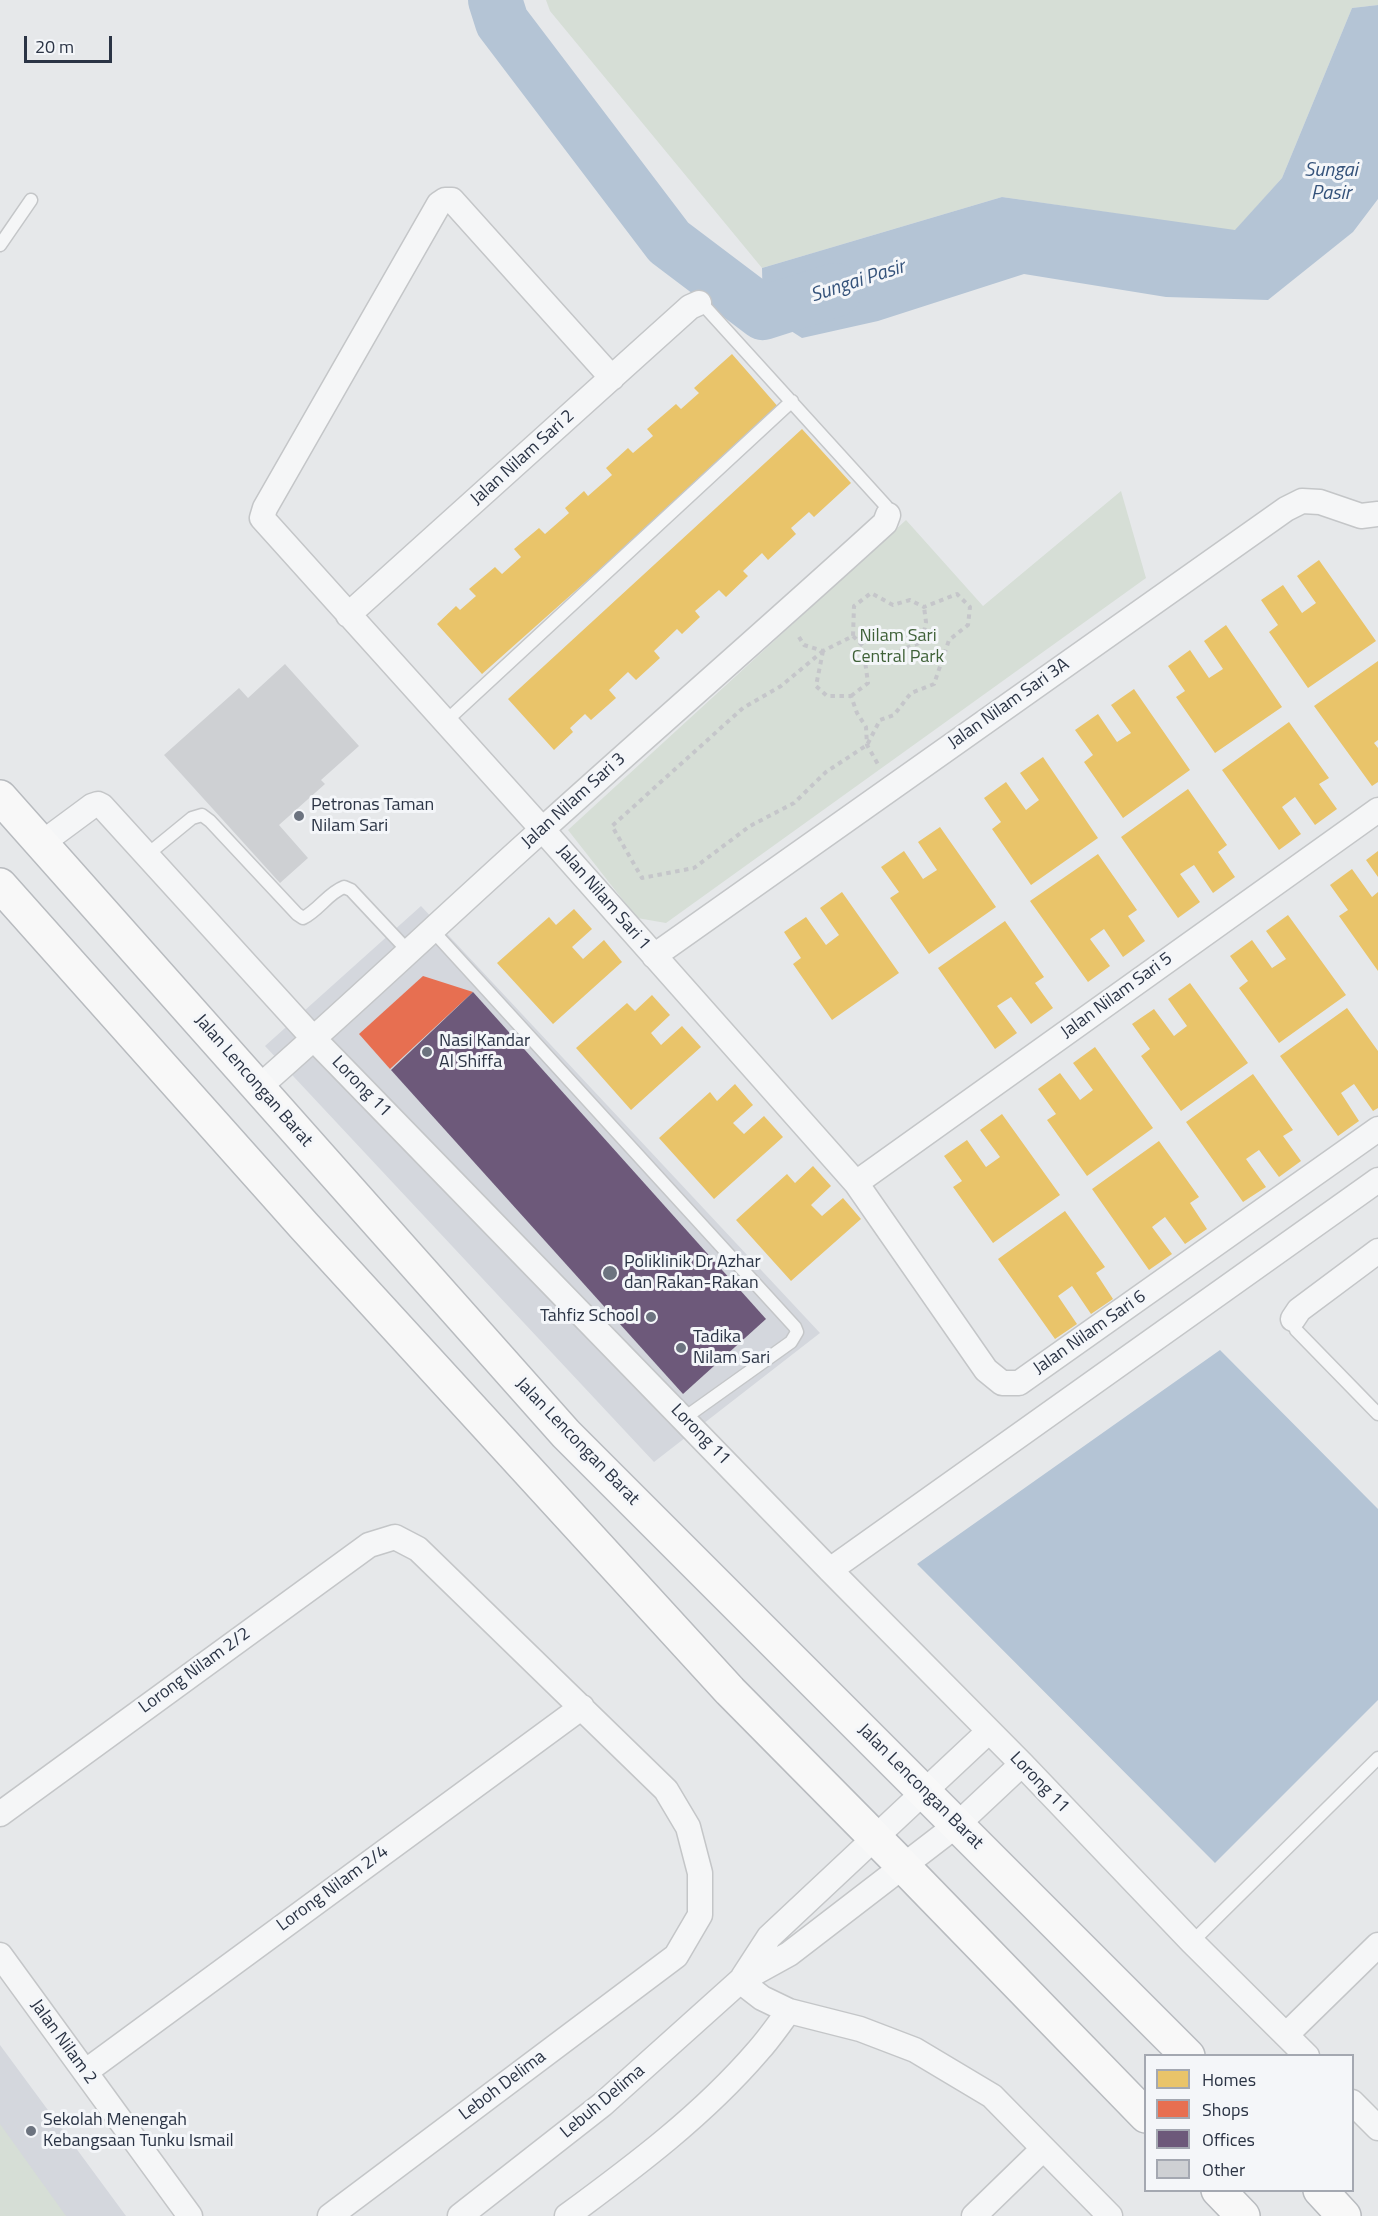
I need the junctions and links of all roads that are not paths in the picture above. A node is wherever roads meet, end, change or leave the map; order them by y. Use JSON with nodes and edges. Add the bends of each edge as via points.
{"nodes":[{"id":1,"x":31,"y":200,"type":"dead end"},
{"id":2,"x":0,"y":245,"type":"edge"},
{"id":3,"x":699,"y":303,"type":"joint"},
{"id":4,"x":612,"y":378,"type":"junction"},
{"id":5,"x":792,"y":401,"type":"junction"},
{"id":6,"x":1378,"y":514,"type":"edge"},
{"id":7,"x":888,"y":515,"type":"joint"},
{"id":8,"x":348,"y":615,"type":"junction"},
{"id":9,"x":445,"y":722,"type":"junction"},
{"id":10,"x":0,"y":797,"type":"edge"},
{"id":11,"x":1378,"y":810,"type":"edge"},
{"id":12,"x":542,"y":829,"type":"junction"},
{"id":13,"x":42,"y":843,"type":"junction"},
{"id":14,"x":148,"y":854,"type":"junction"},
{"id":15,"x":0,"y":885,"type":"edge"},
{"id":16,"x":433,"y":931,"type":"junction"},
{"id":17,"x":410,"y":953,"type":"junction"},
{"id":18,"x":654,"y":956,"type":"junction"},
{"id":19,"x":314,"y":1039,"type":"junction"},
{"id":20,"x":260,"y":1087,"type":"junction"},
{"id":21,"x":1378,"y":1129,"type":"edge"},
{"id":22,"x":1378,"y":1180,"type":"edge"},
{"id":23,"x":856,"y":1183,"type":"junction"},
{"id":24,"x":1378,"y":1251,"type":"edge"},
{"id":25,"x":1293,"y":1319,"type":"joint"},
{"id":26,"x":1378,"y":1414,"type":"edge"},
{"id":27,"x":683,"y":1419,"type":"junction"},
{"id":28,"x":830,"y":1570,"type":"junction"},
{"id":29,"x":582,"y":1707,"type":"junction"},
{"id":30,"x":989,"y":1731,"type":"junction"},
{"id":31,"x":1378,"y":1758,"type":"edge"},
{"id":32,"x":1022,"y":1764,"type":"junction"},
{"id":33,"x":924,"y":1791,"type":"junction"},
{"id":34,"x":0,"y":1814,"type":"edge"},
{"id":35,"x":958,"y":1824,"type":"junction"},
{"id":36,"x":875,"y":1838,"type":"junction"},
{"id":37,"x":903,"y":1866,"type":"junction"},
{"id":38,"x":1192,"y":1942,"type":"junction"},
{"id":39,"x":1378,"y":1945,"type":"edge"},
{"id":40,"x":0,"y":1955,"type":"edge"},
{"id":41,"x":740,"y":1981,"type":"junction"},
{"id":42,"x":789,"y":2011,"type":"junction"},
{"id":43,"x":1286,"y":2035,"type":"junction"},
{"id":44,"x":1187,"y":2054,"type":"edge"},
{"id":45,"x":1305,"y":2054,"type":"edge"},
{"id":46,"x":85,"y":2072,"type":"junction"},
{"id":47,"x":1354,"y":2103,"type":"edge"},
{"id":48,"x":1144,"y":2114,"type":"edge"},
{"id":49,"x":1378,"y":2128,"type":"edge"},
{"id":50,"x":1043,"y":2149,"type":"junction"},
{"id":51,"x":1220,"y":2192,"type":"edge"},
{"id":52,"x":1322,"y":2192,"type":"edge"},
{"id":53,"x":190,"y":2216,"type":"edge"},
{"id":54,"x":330,"y":2216,"type":"edge"},
{"id":55,"x":460,"y":2216,"type":"edge"},
{"id":56,"x":567,"y":2216,"type":"edge"},
{"id":57,"x":974,"y":2216,"type":"edge"},
{"id":58,"x":1110,"y":2216,"type":"edge"},
{"id":59,"x":1243,"y":2216,"type":"edge"},
{"id":60,"x":1344,"y":2216,"type":"edge"}],
"edges":[{"from":1,"to":2,"type":"lane"},
{"from":3,"to":4,"type":"street","name":"Jalan Nilam Sari 2"},
{"from":3,"to":5,"type":"lane"},
{"from":4,"to":8,"type":"street","name":"Jalan Nilam Sari 2"},
{"from":4,"to":8,"type":"street","name":"Jalan Nilam Sari 1","via":[[452,200],[442,201],[262,518]]},
{"from":5,"to":7,"type":"lane","via":[[886,506]]},
{"from":5,"to":9,"type":"lane"},
{"from":6,"to":18,"type":"street","name":"Jalan Nilam Sari 3A","via":[[1360,516],[1320,502],[1302,501],[1286,508]]},
{"from":7,"to":12,"type":"street","name":"Jalan Nilam Sari 3","via":[[885,523]]},
{"from":8,"to":9,"type":"street","name":"Jalan Nilam Sari 1"},
{"from":9,"to":12,"type":"street","name":"Jalan Nilam Sari 1"},
{"from":10,"to":13,"type":"highway","name":"Jalan Lencongan Barat"},
{"from":11,"to":23,"type":"street","name":"Jalan Nilam Sari 5"},
{"from":12,"to":16,"type":"street","name":"Jalan Nilam Sari 3"},
{"from":12,"to":18,"type":"street","name":"Jalan Nilam Sari 1"},
{"from":13,"to":14,"type":"street","name":"Lorong 11","via":[[98,804]]},
{"from":13,"to":20,"type":"highway","name":"Jalan Lencongan Barat"},
{"from":14,"to":17,"type":"lane","via":[[192,818],[202,815],[303,918],[344,887]]},
{"from":14,"to":19,"type":"street","name":"Lorong 11"},
{"from":15,"to":36,"type":"highway","via":[[542,1487],[730,1691]]},
{"from":16,"to":17,"type":"street","name":"Jalan Nilam Sari 3"},
{"from":16,"to":27,"type":"lane","via":[[795,1327],[792,1342]]},
{"from":17,"to":19,"type":"street","name":"Jalan Nilam Sari 3"},
{"from":18,"to":23,"type":"street","name":"Jalan Nilam Sari 1"},
{"from":19,"to":20,"type":"street","name":"Jalan Nilam Sari 3"},
{"from":19,"to":27,"type":"street","name":"Lorong 11"},
{"from":20,"to":33,"type":"highway","name":"Jalan Lencongan Barat","via":[[566,1434]]},
{"from":21,"to":23,"type":"street","name":"Jalan Nilam Sari 6","via":[[1019,1383],[1002,1383],[986,1370]]},
{"from":22,"to":28,"type":"street"},
{"from":24,"to":25,"type":"street","via":[[1299,1310]]},
{"from":25,"to":26,"type":"lane","via":[[1296,1330]]},
{"from":27,"to":28,"type":"street","name":"Lorong 11"},
{"from":28,"to":30,"type":"street","name":"Lorong 11"},
{"from":29,"to":34,"type":"street","name":"Lorong Nilam 2/2","via":[[418,1549],[394,1537],[369,1545]]},
{"from":29,"to":46,"type":"street","name":"Lorong Nilam 2/4"},
{"from":29,"to":54,"type":"street","name":"Leboh Delima","via":[[666,1790],[688,1827],[700,1872],[700,1915],[676,1956]]},
{"from":30,"to":32,"type":"street","name":"Lorong 11"},
{"from":30,"to":33,"type":"street","name":"Lebuh Delima"},
{"from":31,"to":38,"type":"lane"},
{"from":32,"to":35,"type":"street","name":"Lebuh Delima"},
{"from":32,"to":38,"type":"street","name":"Lorong 11"},
{"from":33,"to":35,"type":"highway","name":"Jalan Lencongan Barat"},
{"from":33,"to":36,"type":"street","name":"Lebuh Delima"},
{"from":35,"to":37,"type":"street","name":"Lebuh Delima"},
{"from":35,"to":44,"type":"highway","name":"Jalan Lencongan Barat"},
{"from":36,"to":37,"type":"highway"},
{"from":36,"to":41,"type":"street","name":"Lebuh Delima","via":[[769,1937]]},
{"from":37,"to":41,"type":"street","name":"Lebuh Delima","via":[[789,1954]]},
{"from":37,"to":48,"type":"highway"},
{"from":38,"to":43,"type":"street","name":"Lorong 11"},
{"from":39,"to":43,"type":"street"},
{"from":40,"to":46,"type":"street","name":"Jalan Nilam 2"},
{"from":41,"to":42,"type":"street","via":[[762,1998]]},
{"from":41,"to":55,"type":"street","name":"Lebuh Delima","via":[[603,2104]]},
{"from":42,"to":50,"type":"street","via":[[915,2050],[992,2096]]},
{"from":42,"to":56,"type":"street","via":[[758,2051],[701,2110]]},
{"from":43,"to":45,"type":"street","name":"Lorong 11"},
{"from":46,"to":53,"type":"street","name":"Jalan Nilam 2"},
{"from":47,"to":49,"type":"street"},
{"from":50,"to":57,"type":"street"},
{"from":50,"to":58,"type":"street"},
{"from":51,"to":59,"type":"highway"},
{"from":52,"to":60,"type":"highway"}]}
